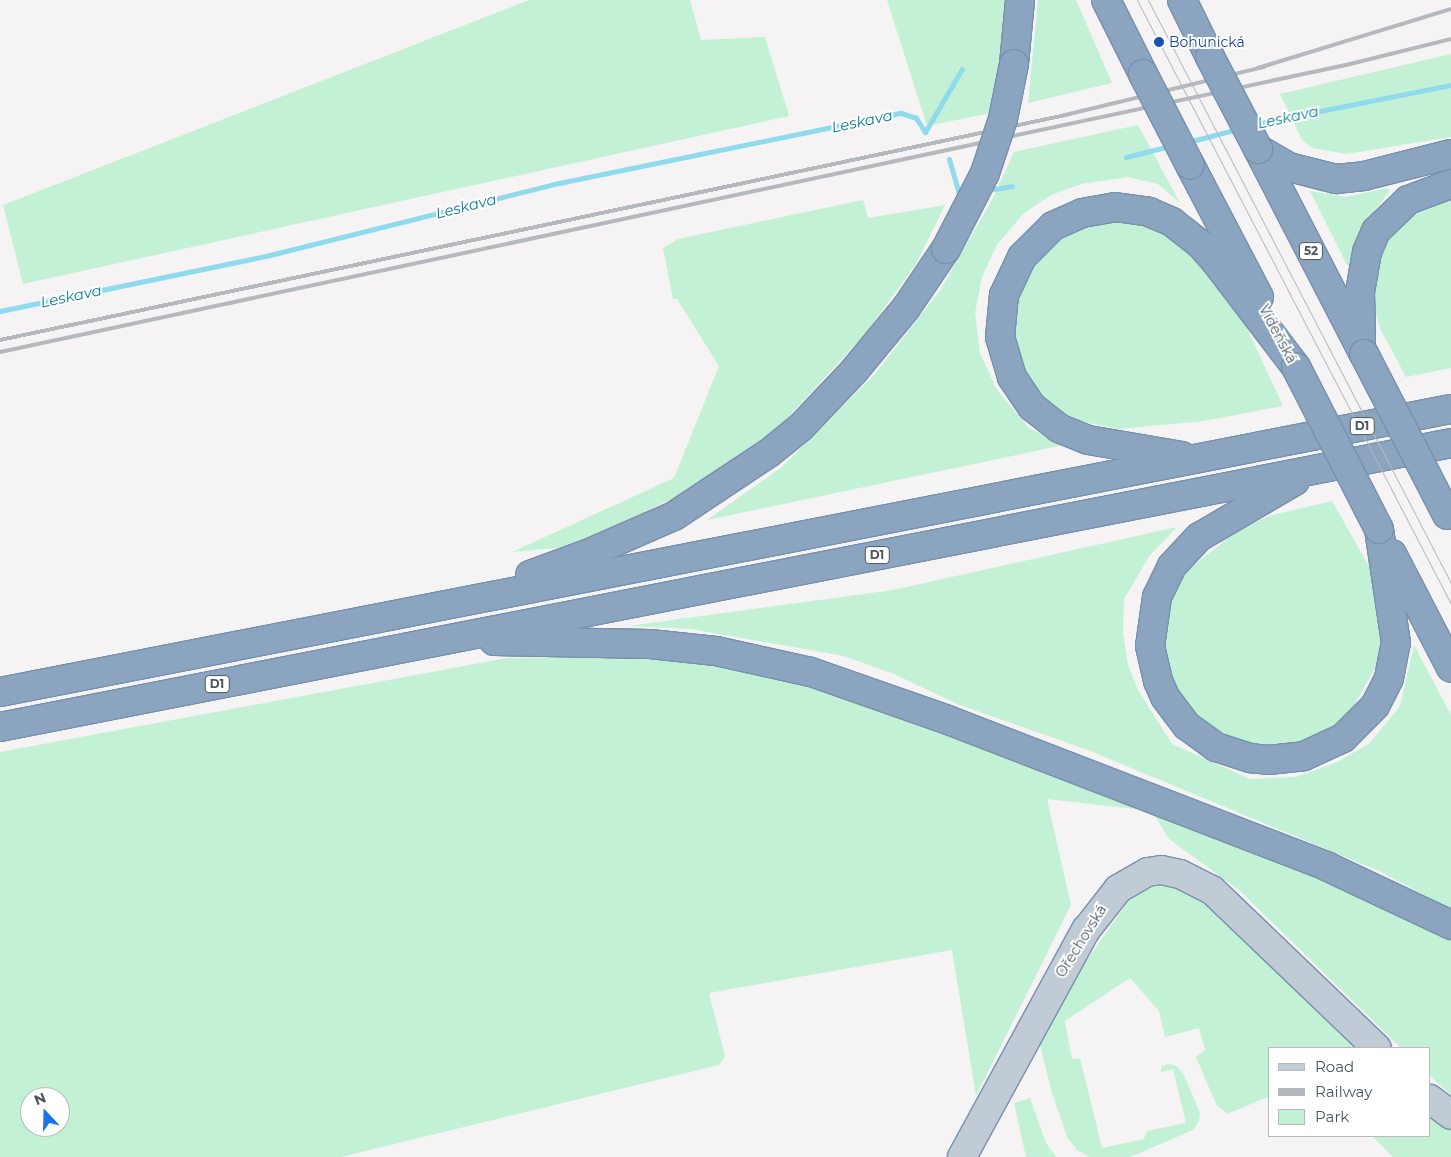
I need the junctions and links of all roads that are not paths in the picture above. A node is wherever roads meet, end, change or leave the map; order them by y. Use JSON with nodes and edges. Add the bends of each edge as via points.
{"nodes":[{"id":1,"x":1020,"y":0,"type":"edge"},
{"id":2,"x":1106,"y":0,"type":"edge"},
{"id":3,"x":1182,"y":0,"type":"edge"},
{"id":4,"x":1258,"y":149,"type":"junction"},
{"id":5,"x":1451,"y":154,"type":"edge"},
{"id":6,"x":1451,"y":184,"type":"edge"},
{"id":7,"x":1364,"y":354,"type":"junction"},
{"id":8,"x":1296,"y":367,"type":"junction"},
{"id":9,"x":1451,"y":395,"type":"edge"},
{"id":10,"x":1451,"y":408,"type":"edge"},
{"id":11,"x":1423,"y":414,"type":"junction"},
{"id":12,"x":1451,"y":443,"type":"edge"},
{"id":13,"x":1198,"y":459,"type":"junction"},
{"id":14,"x":1319,"y":468,"type":"junction"},
{"id":15,"x":1449,"y":518,"type":"edge"},
{"id":16,"x":1379,"y":528,"type":"junction"},
{"id":17,"x":426,"y":609,"type":"junction"},
{"id":18,"x":435,"y":641,"type":"junction"},
{"id":19,"x":1451,"y":668,"type":"edge"},
{"id":20,"x":0,"y":692,"type":"edge"},
{"id":21,"x":0,"y":727,"type":"edge"},
{"id":22,"x":1451,"y":925,"type":"edge"},
{"id":23,"x":1376,"y":1047,"type":"edge"},
{"id":24,"x":1431,"y":1100,"type":"edge"},
{"id":25,"x":1451,"y":1115,"type":"edge"},
{"id":26,"x":962,"y":1157,"type":"edge"}],
"edges":[{"from":1,"to":17,"type":"highway","bridge":true,"via":[[1014,64],[1003,119],[985,173],[946,248],[885,335],[830,399],[801,427],[736,477],[674,516],[552,568]]},
{"from":2,"to":8,"type":"highway","name":"Vídeňská","bridge":true},
{"from":3,"to":4,"type":"highway","number":"52","bridge":true},
{"from":4,"to":5,"type":"highway","via":[[1288,167],[1336,179],[1364,176]]},
{"from":4,"to":7,"type":"highway","number":"52"},
{"from":6,"to":7,"type":"highway","via":[[1408,200],[1376,231],[1367,252],[1360,292]]},
{"from":7,"to":15,"type":"highway","number":"52","bridge":true},
{"from":8,"to":13,"type":"highway","via":[[1216,262],[1200,244],[1172,222],[1148,212],[1115,207],[1074,216],[1043,234],[1016,266],[1001,306],[1002,348],[1022,394],[1047,421],[1072,434]]},
{"from":8,"to":16,"type":"highway","name":"Vídeňská","bridge":true},
{"from":9,"to":11,"type":"highway"},
{"from":10,"to":11,"type":"highway","number":"D1"},
{"from":11,"to":13,"type":"highway","number":"D1"},
{"from":12,"to":14,"type":"highway","number":"D1"},
{"from":13,"to":17,"type":"highway","number":"D1"},
{"from":14,"to":16,"type":"highway","via":[[1199,538],[1172,566],[1164,580],[1151,628],[1153,664],[1165,698],[1187,726],[1233,754],[1268,760],[1318,752],[1343,738],[1366,718],[1389,678],[1396,643]]},
{"from":14,"to":18,"type":"highway","number":"D1"},
{"from":16,"to":19,"type":"highway","name":"Vídeňská"},
{"from":17,"to":20,"type":"highway","number":"D1"},
{"from":18,"to":21,"type":"highway","number":"D1"},
{"from":18,"to":22,"type":"highway","via":[[650,644],[716,651],[811,672],[948,720],[1328,867]]},
{"from":23,"to":26,"type":"street","name":"Ořechovská","via":[[1212,890],[1180,874],[1161,870],[1148,872],[1118,889],[1086,930]]},
{"from":24,"to":25,"type":"street"}]}
